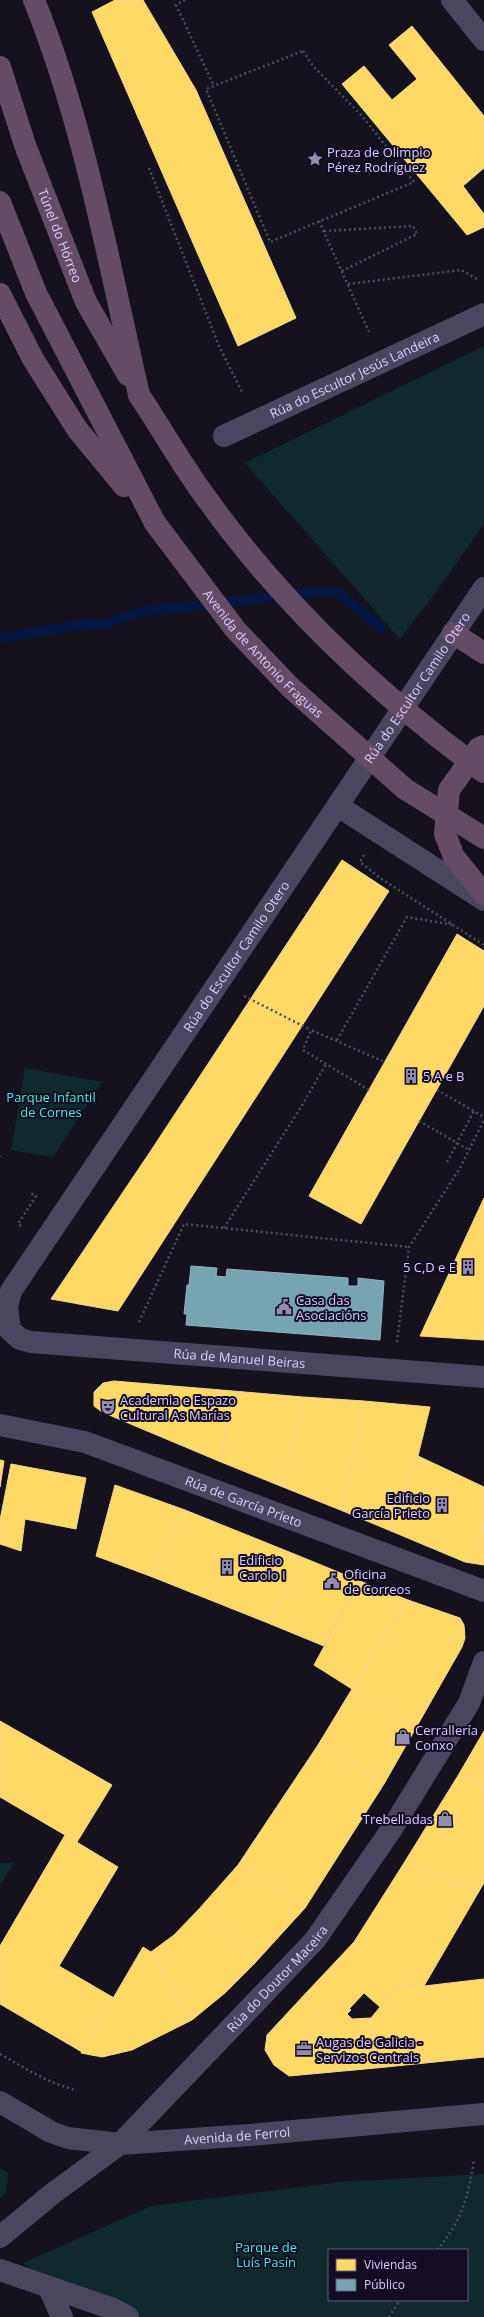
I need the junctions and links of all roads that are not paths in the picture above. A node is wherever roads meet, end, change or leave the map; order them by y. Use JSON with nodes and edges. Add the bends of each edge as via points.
{"nodes":[{"id":1,"x":34,"y":0,"type":"edge"},
{"id":2,"x":452,"y":0,"type":"edge"},
{"id":3,"x":484,"y":40,"type":"edge"},
{"id":4,"x":0,"y":67,"type":"edge"},
{"id":5,"x":0,"y":202,"type":"edge"},
{"id":6,"x":0,"y":294,"type":"edge"},
{"id":7,"x":484,"y":314,"type":"edge"},
{"id":8,"x":139,"y":395,"type":"junction"},
{"id":9,"x":224,"y":436,"type":"dead end"},
{"id":10,"x":155,"y":524,"type":"junction"},
{"id":11,"x":484,"y":588,"type":"edge"},
{"id":12,"x":453,"y":633,"type":"junction"},
{"id":13,"x":484,"y":654,"type":"edge"},
{"id":14,"x":484,"y":746,"type":"edge"},
{"id":15,"x":484,"y":772,"type":"edge"},
{"id":16,"x":338,"y":806,"type":"junction"},
{"id":17,"x":484,"y":838,"type":"edge"},
{"id":18,"x":484,"y":894,"type":"edge"},
{"id":19,"x":484,"y":900,"type":"edge"},
{"id":20,"x":5,"y":1331,"type":"edge"},
{"id":21,"x":484,"y":1377,"type":"edge"},
{"id":22,"x":0,"y":1425,"type":"edge"},
{"id":23,"x":484,"y":1591,"type":"edge"},
{"id":24,"x":484,"y":1662,"type":"edge"},
{"id":25,"x":0,"y":2102,"type":"edge"},
{"id":26,"x":484,"y":2114,"type":"edge"},
{"id":27,"x":120,"y":2144,"type":"junction"},
{"id":28,"x":0,"y":2237,"type":"edge"},
{"id":29,"x":0,"y":2270,"type":"edge"},
{"id":30,"x":49,"y":2288,"type":"junction"},
{"id":31,"x":62,"y":2317,"type":"edge"},
{"id":32,"x":128,"y":2317,"type":"edge"}],
"edges":[{"from":1,"to":8,"type":"highway","via":[[53,46],[90,185]]},
{"from":2,"to":3,"type":"street"},
{"from":4,"to":8,"type":"highway","name":"Túnel do Hórreo","via":[[25,145],[86,302]]},
{"from":5,"to":10,"type":"highway","name":"Avenida de Antonio Fraguas","via":[[36,293],[98,418]]},
{"from":6,"to":10,"type":"highway","via":[[33,359],[77,429]]},
{"from":7,"to":9,"type":"street","name":"Rúa do Escultor Jesús Landeira"},
{"from":8,"to":15,"type":"highway","bridge":true,"via":[[206,499],[272,582],[345,656],[411,715]]},
{"from":10,"to":17,"type":"highway","name":"Avenida de Antonio Fraguas","bridge":true,"via":[[235,629],[290,687],[405,788]]},
{"from":11,"to":12,"type":"street","name":"Rúa do Escultor Camilo Otero"},
{"from":12,"to":13,"type":"highway"},
{"from":12,"to":16,"type":"street","name":"Rúa do Escultor Camilo Otero"},
{"from":14,"to":18,"type":"highway","via":[[479,748],[449,790],[445,834],[454,857]]},
{"from":16,"to":19,"type":"street"},
{"from":16,"to":20,"type":"street","name":"Rúa do Escultor Camilo Otero","via":[[11,1290]]},
{"from":20,"to":21,"type":"street","name":"Rúa de Manuel Beiras","via":[[31,1342]]},
{"from":22,"to":23,"type":"street","name":"Rúa de García Prieto","via":[[84,1442]]},
{"from":24,"to":27,"type":"street","name":"Rúa do Doutor Maceira","via":[[469,1703],[392,1830],[315,1940]]},
{"from":25,"to":27,"type":"street","name":"Avenida de Ferrol","via":[[51,2132],[68,2138]]},
{"from":26,"to":27,"type":"street","name":"Avenida de Ferrol"},
{"from":27,"to":28,"type":"street","name":"Rúa do Doutor Maceira","via":[[52,2194]]},
{"from":29,"to":30,"type":"street"},
{"from":30,"to":31,"type":"street"},
{"from":30,"to":32,"type":"street","via":[[113,2309]]}]}
